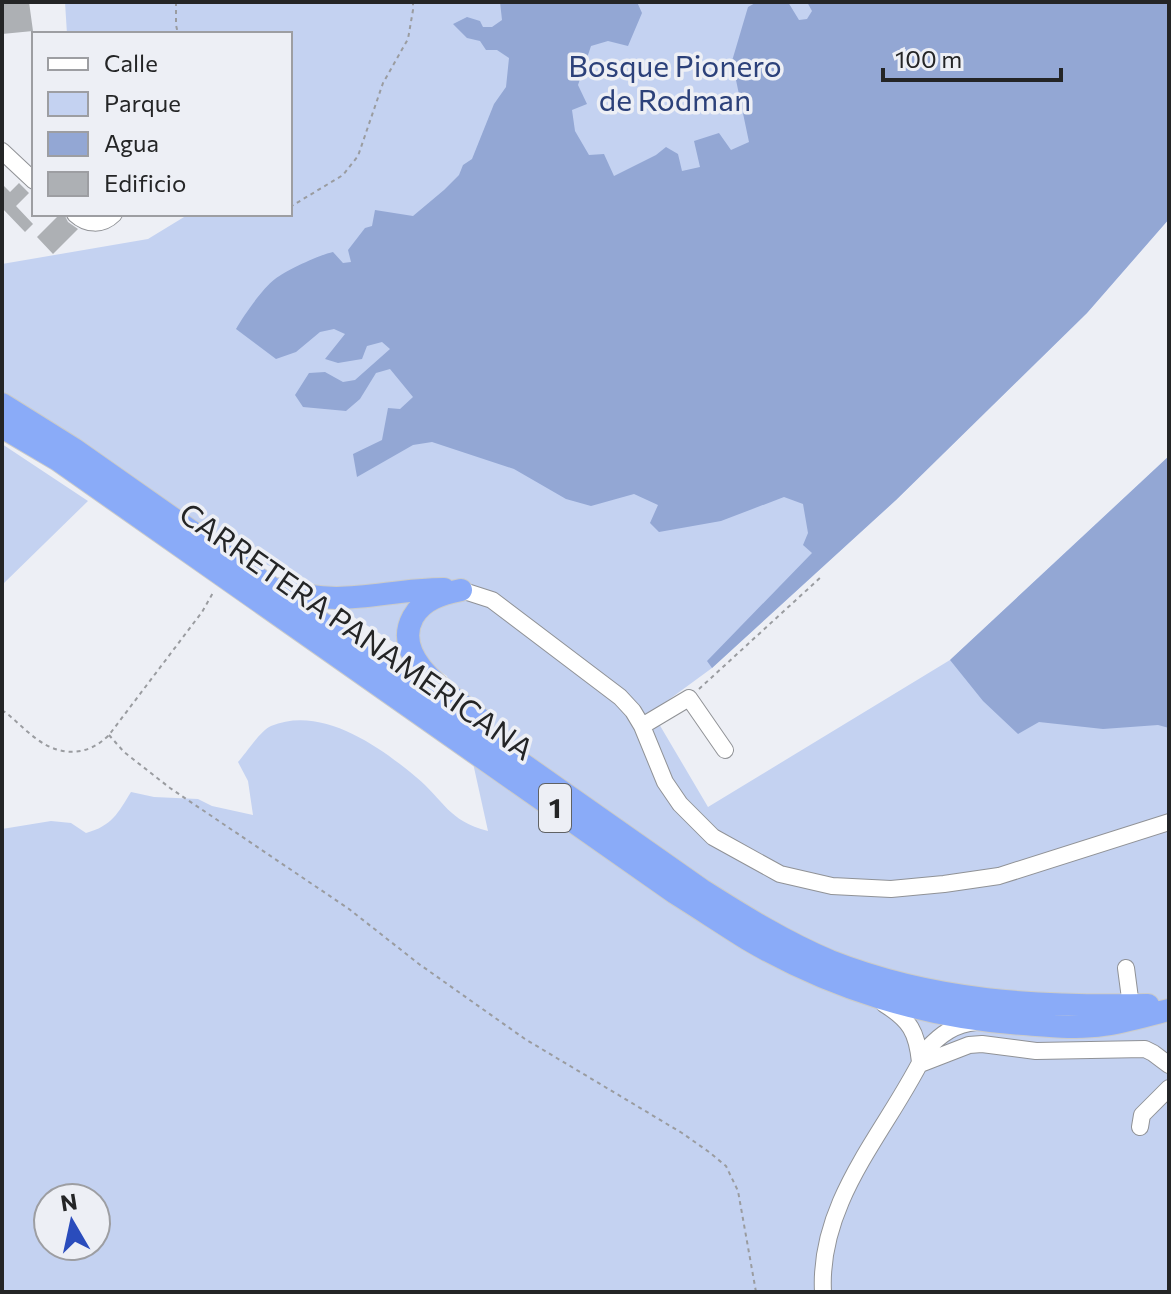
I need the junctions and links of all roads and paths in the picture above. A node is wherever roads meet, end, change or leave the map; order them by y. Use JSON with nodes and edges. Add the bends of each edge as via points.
{"nodes":[{"id":1,"x":176,"y":2,"type":"edge"},
{"id":2,"x":413,"y":2,"type":"edge"},
{"id":3,"x":178,"y":32,"type":"edge"},
{"id":4,"x":2,"y":151,"type":"edge"},
{"id":5,"x":32,"y":179,"type":"edge"},
{"id":6,"x":292,"y":206,"type":"edge"},
{"id":7,"x":77,"y":216,"type":"edge"},
{"id":8,"x":112,"y":216,"type":"edge"},
{"id":9,"x":2,"y":404,"type":"edge"},
{"id":10,"x":2,"y":427,"type":"edge"},
{"id":11,"x":223,"y":576,"type":"junction"},
{"id":12,"x":821,"y":577,"type":"dead end"},
{"id":13,"x":262,"y":581,"type":"junction"},
{"id":14,"x":461,"y":590,"type":"junction"},
{"id":15,"x":689,"y":698,"type":"junction"},
{"id":16,"x":2,"y":710,"type":"edge"},
{"id":17,"x":642,"y":726,"type":"junction"},
{"id":18,"x":109,"y":735,"type":"junction"},
{"id":19,"x":725,"y":750,"type":"dead end"},
{"id":20,"x":595,"y":815,"type":"junction"},
{"id":21,"x":1169,"y":822,"type":"edge"},
{"id":22,"x":1126,"y":968,"type":"dead end"},
{"id":23,"x":863,"y":993,"type":"junction"},
{"id":24,"x":1131,"y":1006,"type":"junction"},
{"id":25,"x":1169,"y":1008,"type":"edge"},
{"id":26,"x":983,"y":1022,"type":"junction"},
{"id":27,"x":920,"y":1064,"type":"junction"},
{"id":28,"x":1169,"y":1065,"type":"edge"},
{"id":29,"x":1169,"y":1088,"type":"edge"},
{"id":30,"x":1140,"y":1127,"type":"dead end"},
{"id":31,"x":756,"y":1292,"type":"edge"},
{"id":32,"x":823,"y":1292,"type":"edge"}],
"edges":[{"from":1,"to":3,"type":"path"},
{"from":2,"to":6,"type":"path","via":[[408,39],[383,83],[358,156],[343,175]]},
{"from":4,"to":5,"type":"street"},
{"from":7,"to":8,"type":"street","via":[[96,224]]},
{"from":9,"to":13,"type":"highway","name":"CARRETERA PANAMERICANA","number":"1"},
{"from":10,"to":11,"type":"highway","name":"CARRETERA PANAMERICANA","number":"1"},
{"from":11,"to":18,"type":"path"},
{"from":11,"to":23,"type":"highway","name":"CARRETERA PANAMERICANA","number":"1","via":[[675,893],[748,940]]},
{"from":12,"to":15,"type":"path"},
{"from":13,"to":14,"type":"highway","via":[[329,599]]},
{"from":13,"to":20,"type":"highway","name":"CARRETERA PANAMERICANA","number":"1"},
{"from":14,"to":17,"type":"street","via":[[492,600],[620,697]]},
{"from":14,"to":20,"type":"highway","via":[[435,597],[415,613],[408,632],[414,659]]},
{"from":15,"to":17,"type":"street"},
{"from":15,"to":19,"type":"street"},
{"from":16,"to":18,"type":"path","via":[[39,741],[62,750],[79,753]]},
{"from":17,"to":21,"type":"street","via":[[665,782],[713,837],[780,874],[832,886],[891,889],[999,876]]},
{"from":18,"to":31,"type":"path","via":[[170,788],[349,909],[525,1039],[682,1133],[726,1166],[738,1191]]},
{"from":20,"to":24,"type":"highway","name":"CARRETERA PANAMERICANA","number":"1","via":[[763,928],[829,960],[926,990],[983,1000]]},
{"from":22,"to":24,"type":"street"},
{"from":23,"to":26,"type":"highway","name":"CARRETERA PANAMERICANA","number":"1"},
{"from":23,"to":27,"type":"street","via":[[905,1018],[916,1036]]},
{"from":24,"to":25,"type":"highway","name":"CARRETERA PANAMERICANA","number":"1"},
{"from":25,"to":26,"type":"highway","name":"CARRETERA PANAMERICANA","number":"1","via":[[1103,1025]]},
{"from":26,"to":27,"type":"street","via":[[952,1028],[938,1037]]},
{"from":27,"to":28,"type":"street","via":[[982,1044],[1036,1051],[1145,1049]]},
{"from":27,"to":32,"type":"street","via":[[846,1188],[829,1231]]},
{"from":29,"to":30,"type":"street","via":[[1142,1115]]}]}
